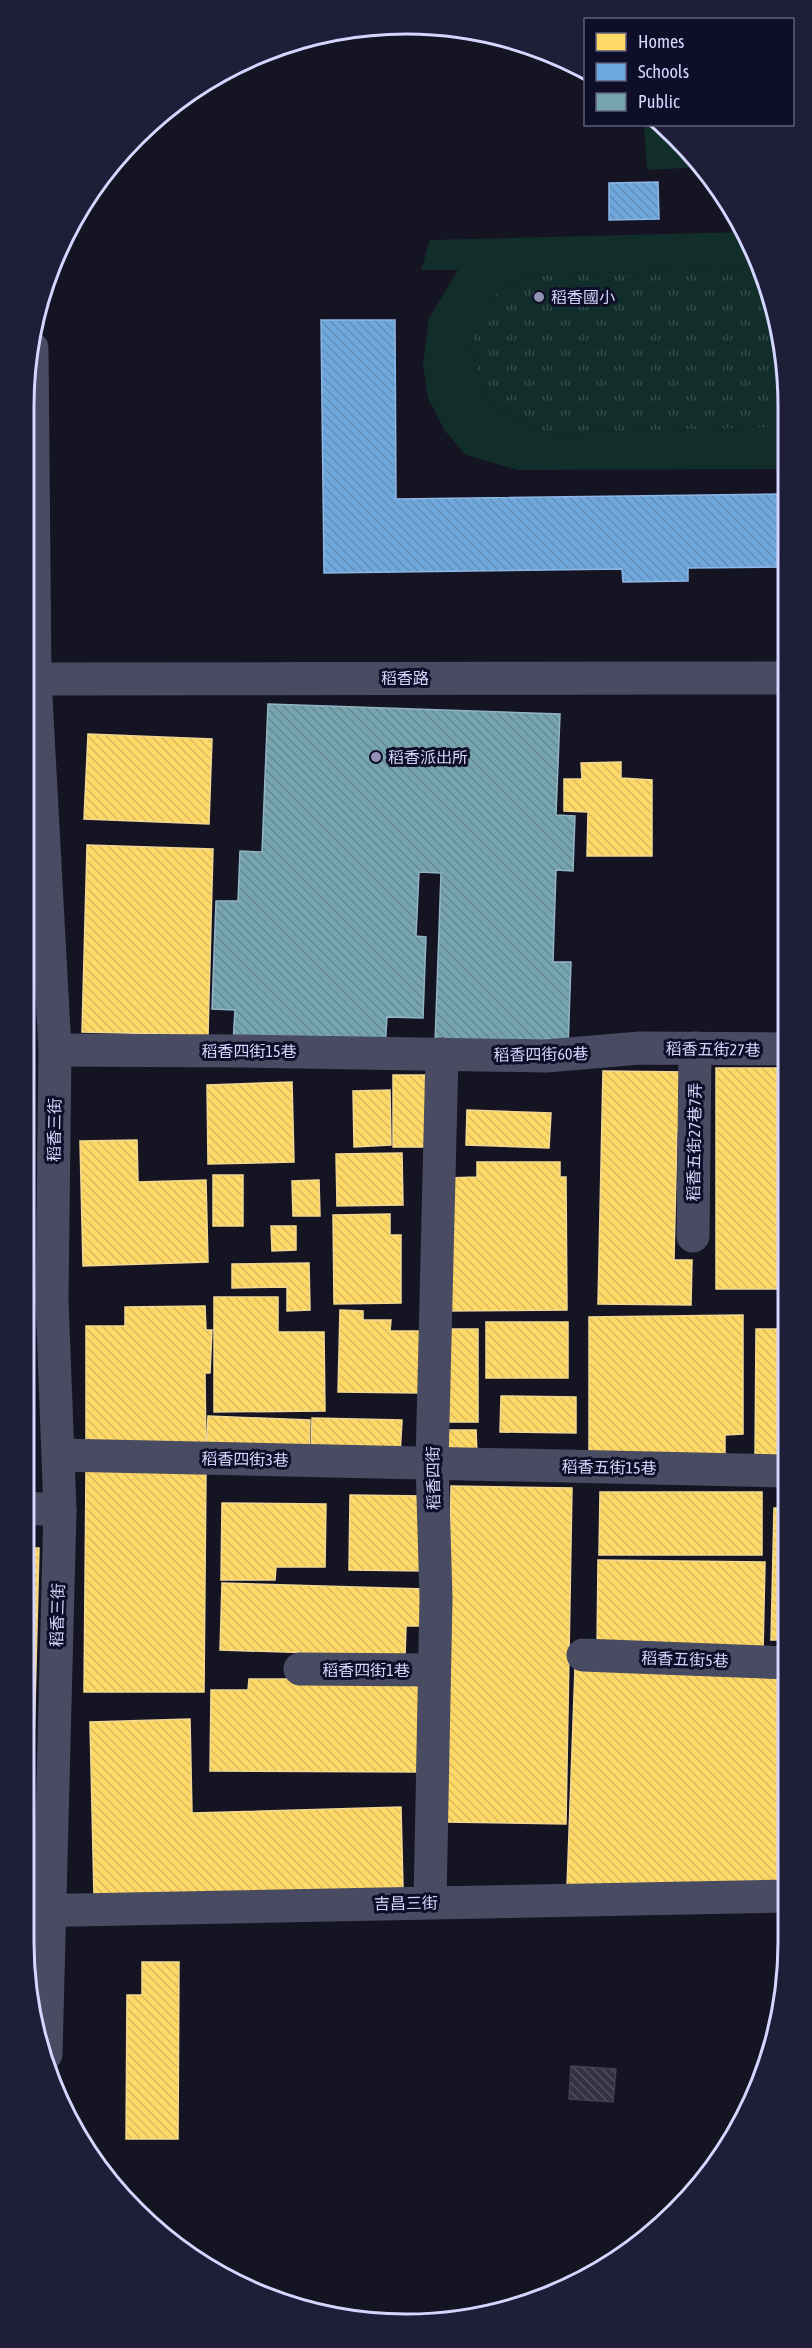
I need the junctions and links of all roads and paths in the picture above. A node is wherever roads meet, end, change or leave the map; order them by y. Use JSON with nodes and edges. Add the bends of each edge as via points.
{"nodes":[{"id":1,"x":778,"y":678,"type":"edge"},
{"id":2,"x":34,"y":679,"type":"edge"},
{"id":3,"x":34,"y":736,"type":"edge"},
{"id":4,"x":640,"y":1048,"type":"joint"},
{"id":5,"x":695,"y":1048,"type":"junction"},
{"id":6,"x":778,"y":1049,"type":"edge"},
{"id":7,"x":56,"y":1050,"type":"junction"},
{"id":8,"x":442,"y":1054,"type":"junction"},
{"id":9,"x":693,"y":1236,"type":"dead end"},
{"id":10,"x":59,"y":1455,"type":"junction"},
{"id":11,"x":432,"y":1463,"type":"junction"},
{"id":12,"x":778,"y":1471,"type":"edge"},
{"id":13,"x":34,"y":1509,"type":"edge"},
{"id":14,"x":60,"y":1510,"type":"junction"},
{"id":15,"x":583,"y":1655,"type":"dead end"},
{"id":16,"x":778,"y":1662,"type":"edge"},
{"id":17,"x":300,"y":1670,"type":"dead end"},
{"id":18,"x":433,"y":1671,"type":"junction"},
{"id":19,"x":778,"y":1896,"type":"edge"},
{"id":20,"x":430,"y":1902,"type":"junction"},
{"id":21,"x":36,"y":1911,"type":"edge"},
{"id":22,"x":44,"y":2023,"type":"edge"}],
"edges":[{"from":1,"to":2,"type":"street","name":"稻香路"},
{"from":3,"to":7,"type":"street","name":"稻香三街"},
{"from":4,"to":5,"type":"street","name":"稻香五街27巷"},
{"from":4,"to":8,"type":"street","name":"稻香四街60巷","via":[[546,1056]]},
{"from":5,"to":6,"type":"street","name":"稻香五街27巷"},
{"from":5,"to":9,"type":"street","name":"稻香五街27巷7弄"},
{"from":7,"to":8,"type":"street","name":"稻香四街15巷"},
{"from":7,"to":10,"type":"street","name":"稻香三街","via":[[52,1300]]},
{"from":8,"to":11,"type":"street","name":"稻香四街"},
{"from":10,"to":11,"type":"street","name":"稻香四街3巷"},
{"from":10,"to":14,"type":"street","name":"稻香三街"},
{"from":11,"to":12,"type":"street","name":"稻香五街15巷"},
{"from":11,"to":18,"type":"street","name":"稻香四街","via":[[436,1598]]},
{"from":13,"to":14,"type":"street"},
{"from":14,"to":21,"type":"street","name":"稻香三街"},
{"from":15,"to":16,"type":"street","name":"稻香五街5巷"},
{"from":17,"to":18,"type":"street","name":"稻香四街1巷"},
{"from":18,"to":20,"type":"street","name":"稻香四街"},
{"from":19,"to":20,"type":"street","name":"吉昌三街"},
{"from":20,"to":21,"type":"street","name":"吉昌三街"},
{"from":21,"to":22,"type":"street","name":"稻香三街"}]}
